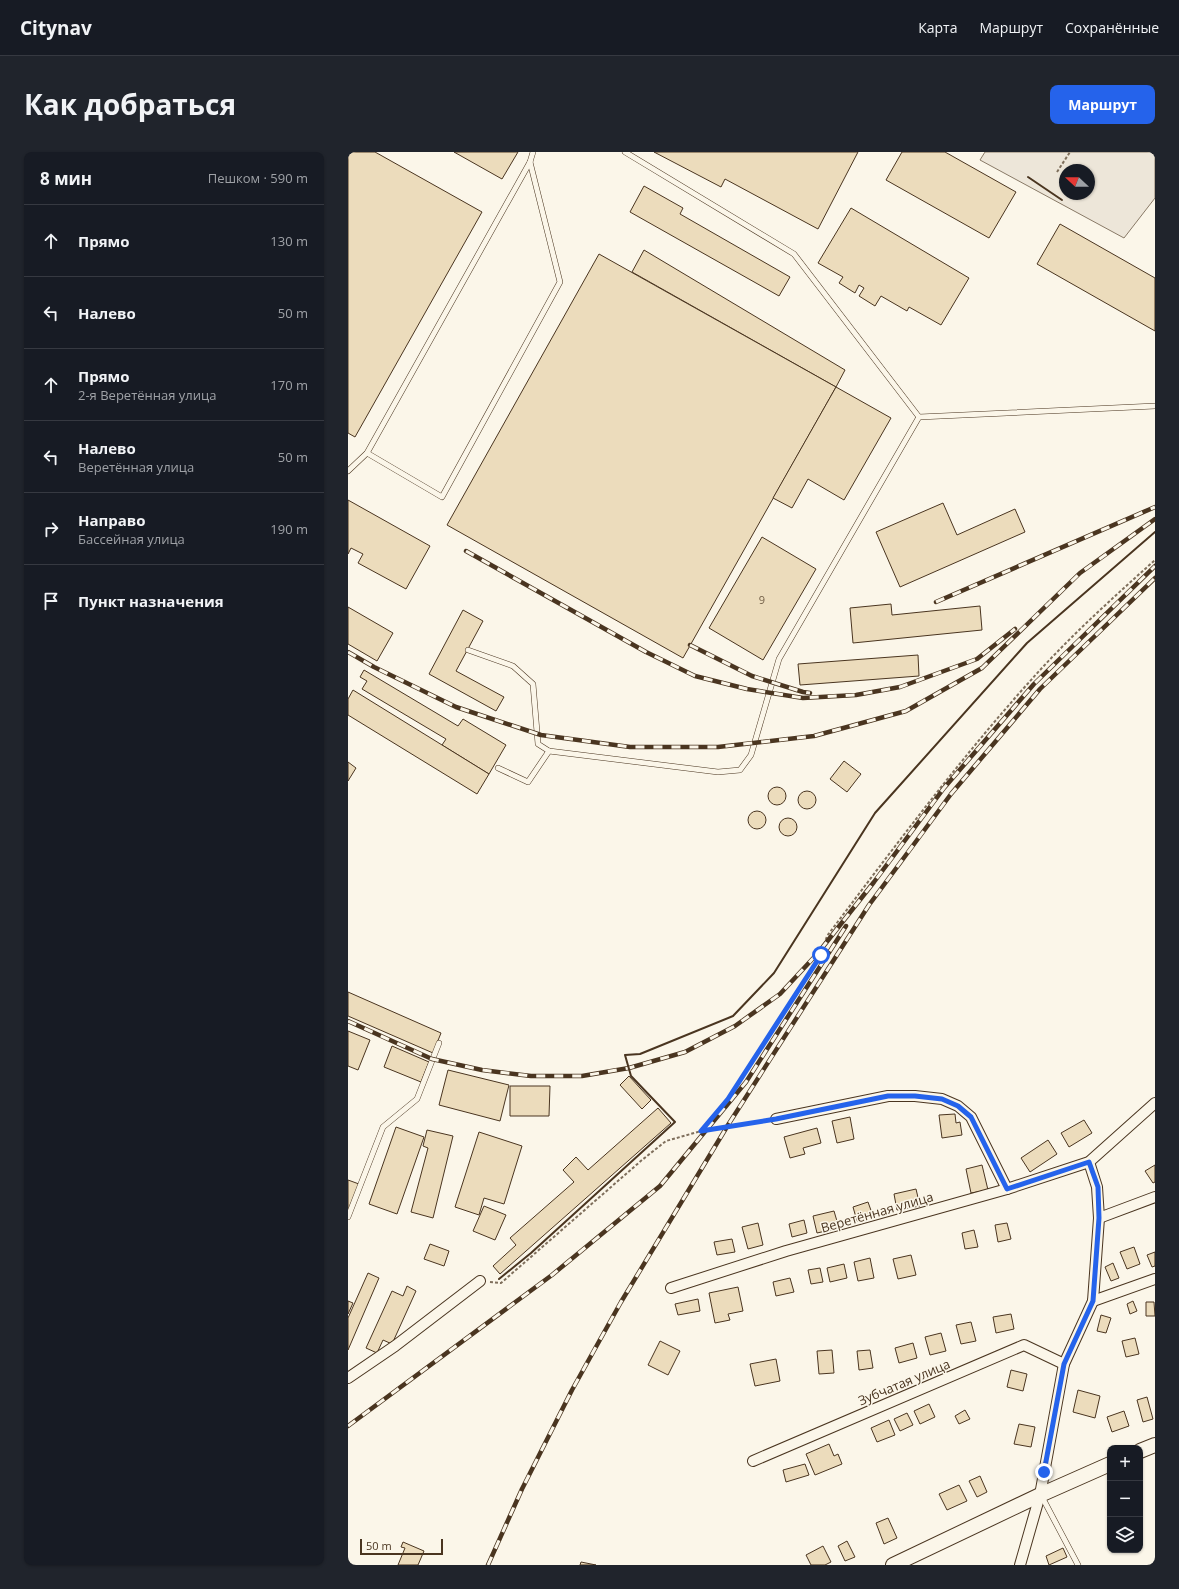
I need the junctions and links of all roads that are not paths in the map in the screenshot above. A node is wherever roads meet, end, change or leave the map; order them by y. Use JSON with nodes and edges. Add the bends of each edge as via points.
{"nodes":[{"id":1,"x":534,"y":152,"type":"edge"},
{"id":2,"x":625,"y":152,"type":"edge"},
{"id":3,"x":530,"y":162,"type":"junction"},
{"id":4,"x":1155,"y":406,"type":"edge"},
{"id":5,"x":920,"y":417,"type":"junction"},
{"id":6,"x":367,"y":453,"type":"junction"},
{"id":7,"x":348,"y":472,"type":"edge"},
{"id":8,"x":468,"y":650,"type":"dead end"},
{"id":9,"x":548,"y":751,"type":"junction"},
{"id":10,"x":498,"y":768,"type":"dead end"},
{"id":11,"x":439,"y":1043,"type":"dead end"},
{"id":12,"x":1155,"y":1103,"type":"edge"},
{"id":13,"x":776,"y":1119,"type":"road end"},
{"id":14,"x":1089,"y":1162,"type":"junction"},
{"id":15,"x":1007,"y":1189,"type":"junction"},
{"id":16,"x":1155,"y":1196,"type":"edge"},
{"id":17,"x":348,"y":1217,"type":"edge"},
{"id":18,"x":1099,"y":1218,"type":"junction"},
{"id":19,"x":1155,"y":1279,"type":"edge"},
{"id":20,"x":480,"y":1281,"type":"road end"},
{"id":21,"x":671,"y":1288,"type":"dead end"},
{"id":22,"x":1093,"y":1301,"type":"junction"},
{"id":23,"x":1064,"y":1364,"type":"junction"},
{"id":24,"x":348,"y":1378,"type":"edge"},
{"id":25,"x":1155,"y":1445,"type":"edge"},
{"id":26,"x":1143,"y":1451,"type":"edge"},
{"id":27,"x":753,"y":1461,"type":"dead end"},
{"id":28,"x":1107,"y":1465,"type":"edge"},
{"id":29,"x":1040,"y":1494,"type":"junction"},
{"id":30,"x":893,"y":1565,"type":"edge"},
{"id":31,"x":1020,"y":1565,"type":"edge"},
{"id":32,"x":1078,"y":1565,"type":"edge"}],
"edges":[{"from":1,"to":3,"type":"lane"},
{"from":2,"to":5,"type":"lane","via":[[794,254]]},
{"from":3,"to":6,"type":"lane"},
{"from":3,"to":6,"type":"lane","via":[[560,282],[442,497]]},
{"from":4,"to":5,"type":"lane"},
{"from":5,"to":9,"type":"lane","via":[[779,659],[751,755],[740,770],[718,772]]},
{"from":6,"to":7,"type":"lane"},
{"from":8,"to":9,"type":"lane","via":[[513,666],[533,684],[538,744]]},
{"from":9,"to":10,"type":"lane","via":[[528,782]]},
{"from":11,"to":17,"type":"lane","via":[[417,1099],[382,1127]]},
{"from":12,"to":14,"type":"street"},
{"from":13,"to":15,"type":"street","via":[[888,1096],[942,1099],[958,1106],[971,1117]]},
{"from":14,"to":15,"type":"street","name":"Веретённая улица"},
{"from":14,"to":18,"type":"street","via":[[1098,1187]]},
{"from":15,"to":21,"type":"street","name":"Веретённая улица","via":[[786,1251]]},
{"from":16,"to":18,"type":"street"},
{"from":18,"to":22,"type":"street"},
{"from":19,"to":22,"type":"street"},
{"from":20,"to":24,"type":"street","via":[[395,1346]]},
{"from":22,"to":23,"type":"street"},
{"from":23,"to":27,"type":"street","name":"Зубчатая улица","via":[[1024,1345]]},
{"from":23,"to":29,"type":"street"},
{"from":25,"to":26,"type":"main road"},
{"from":28,"to":29,"type":"main road"},
{"from":29,"to":30,"type":"main road"},
{"from":29,"to":31,"type":"street"},
{"from":29,"to":32,"type":"lane"}]}
